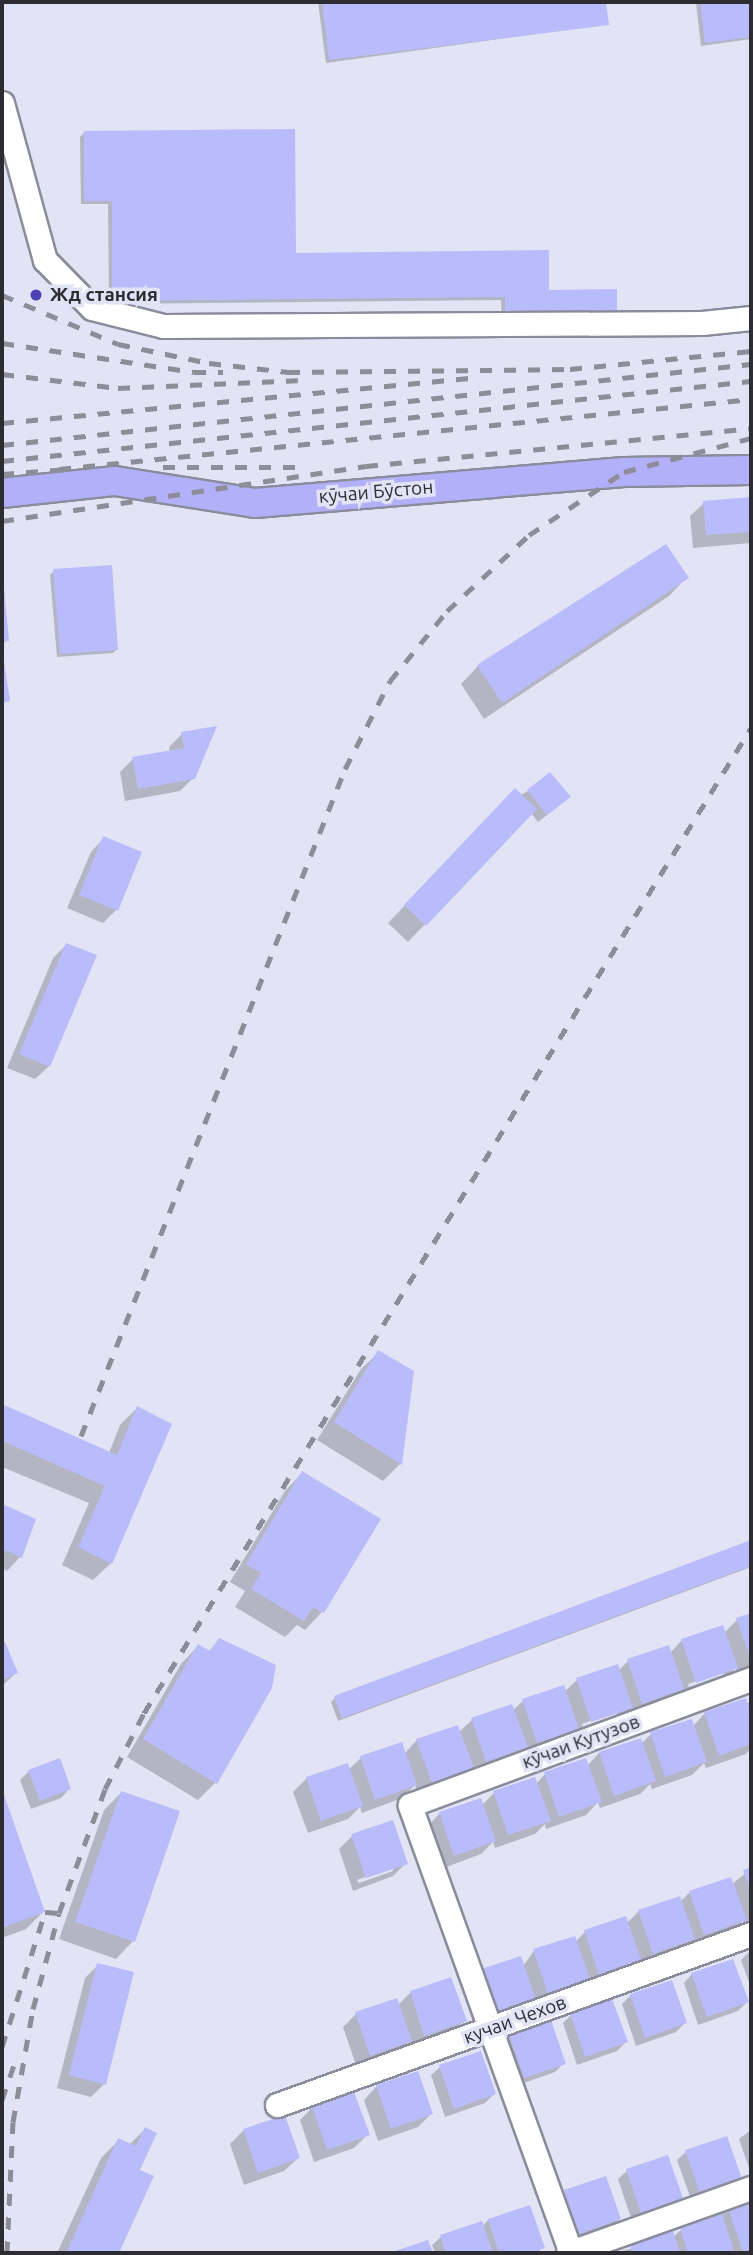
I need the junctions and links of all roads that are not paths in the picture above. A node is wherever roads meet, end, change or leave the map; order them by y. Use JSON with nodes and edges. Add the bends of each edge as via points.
{"nodes":[{"id":1,"x":2,"y":103,"type":"edge"},
{"id":2,"x":751,"y":318,"type":"edge"},
{"id":3,"x":751,"y":470,"type":"edge"},
{"id":4,"x":2,"y":493,"type":"edge"},
{"id":5,"x":751,"y":1679,"type":"edge"},
{"id":6,"x":751,"y":1934,"type":"edge"},
{"id":7,"x":491,"y":2029,"type":"junction"},
{"id":8,"x":277,"y":2105,"type":"dead end"},
{"id":9,"x":751,"y":2188,"type":"edge"},
{"id":10,"x":570,"y":2253,"type":"edge"}],
"edges":[{"from":1,"to":2,"type":"street","via":[[45,260],[92,308],[163,327],[702,323]]},
{"from":3,"to":4,"type":"main road","name":"кӯчаи Бӯстон","via":[[624,472],[255,503],[115,481]]},
{"from":5,"to":7,"type":"street","name":"кӯчаи Кутузов","via":[[410,1805]]},
{"from":6,"to":7,"type":"street","name":"кучаи Чехов"},
{"from":7,"to":8,"type":"street","name":"кучаи Чехов"},
{"from":7,"to":10,"type":"street"},
{"from":9,"to":10,"type":"street"}]}
